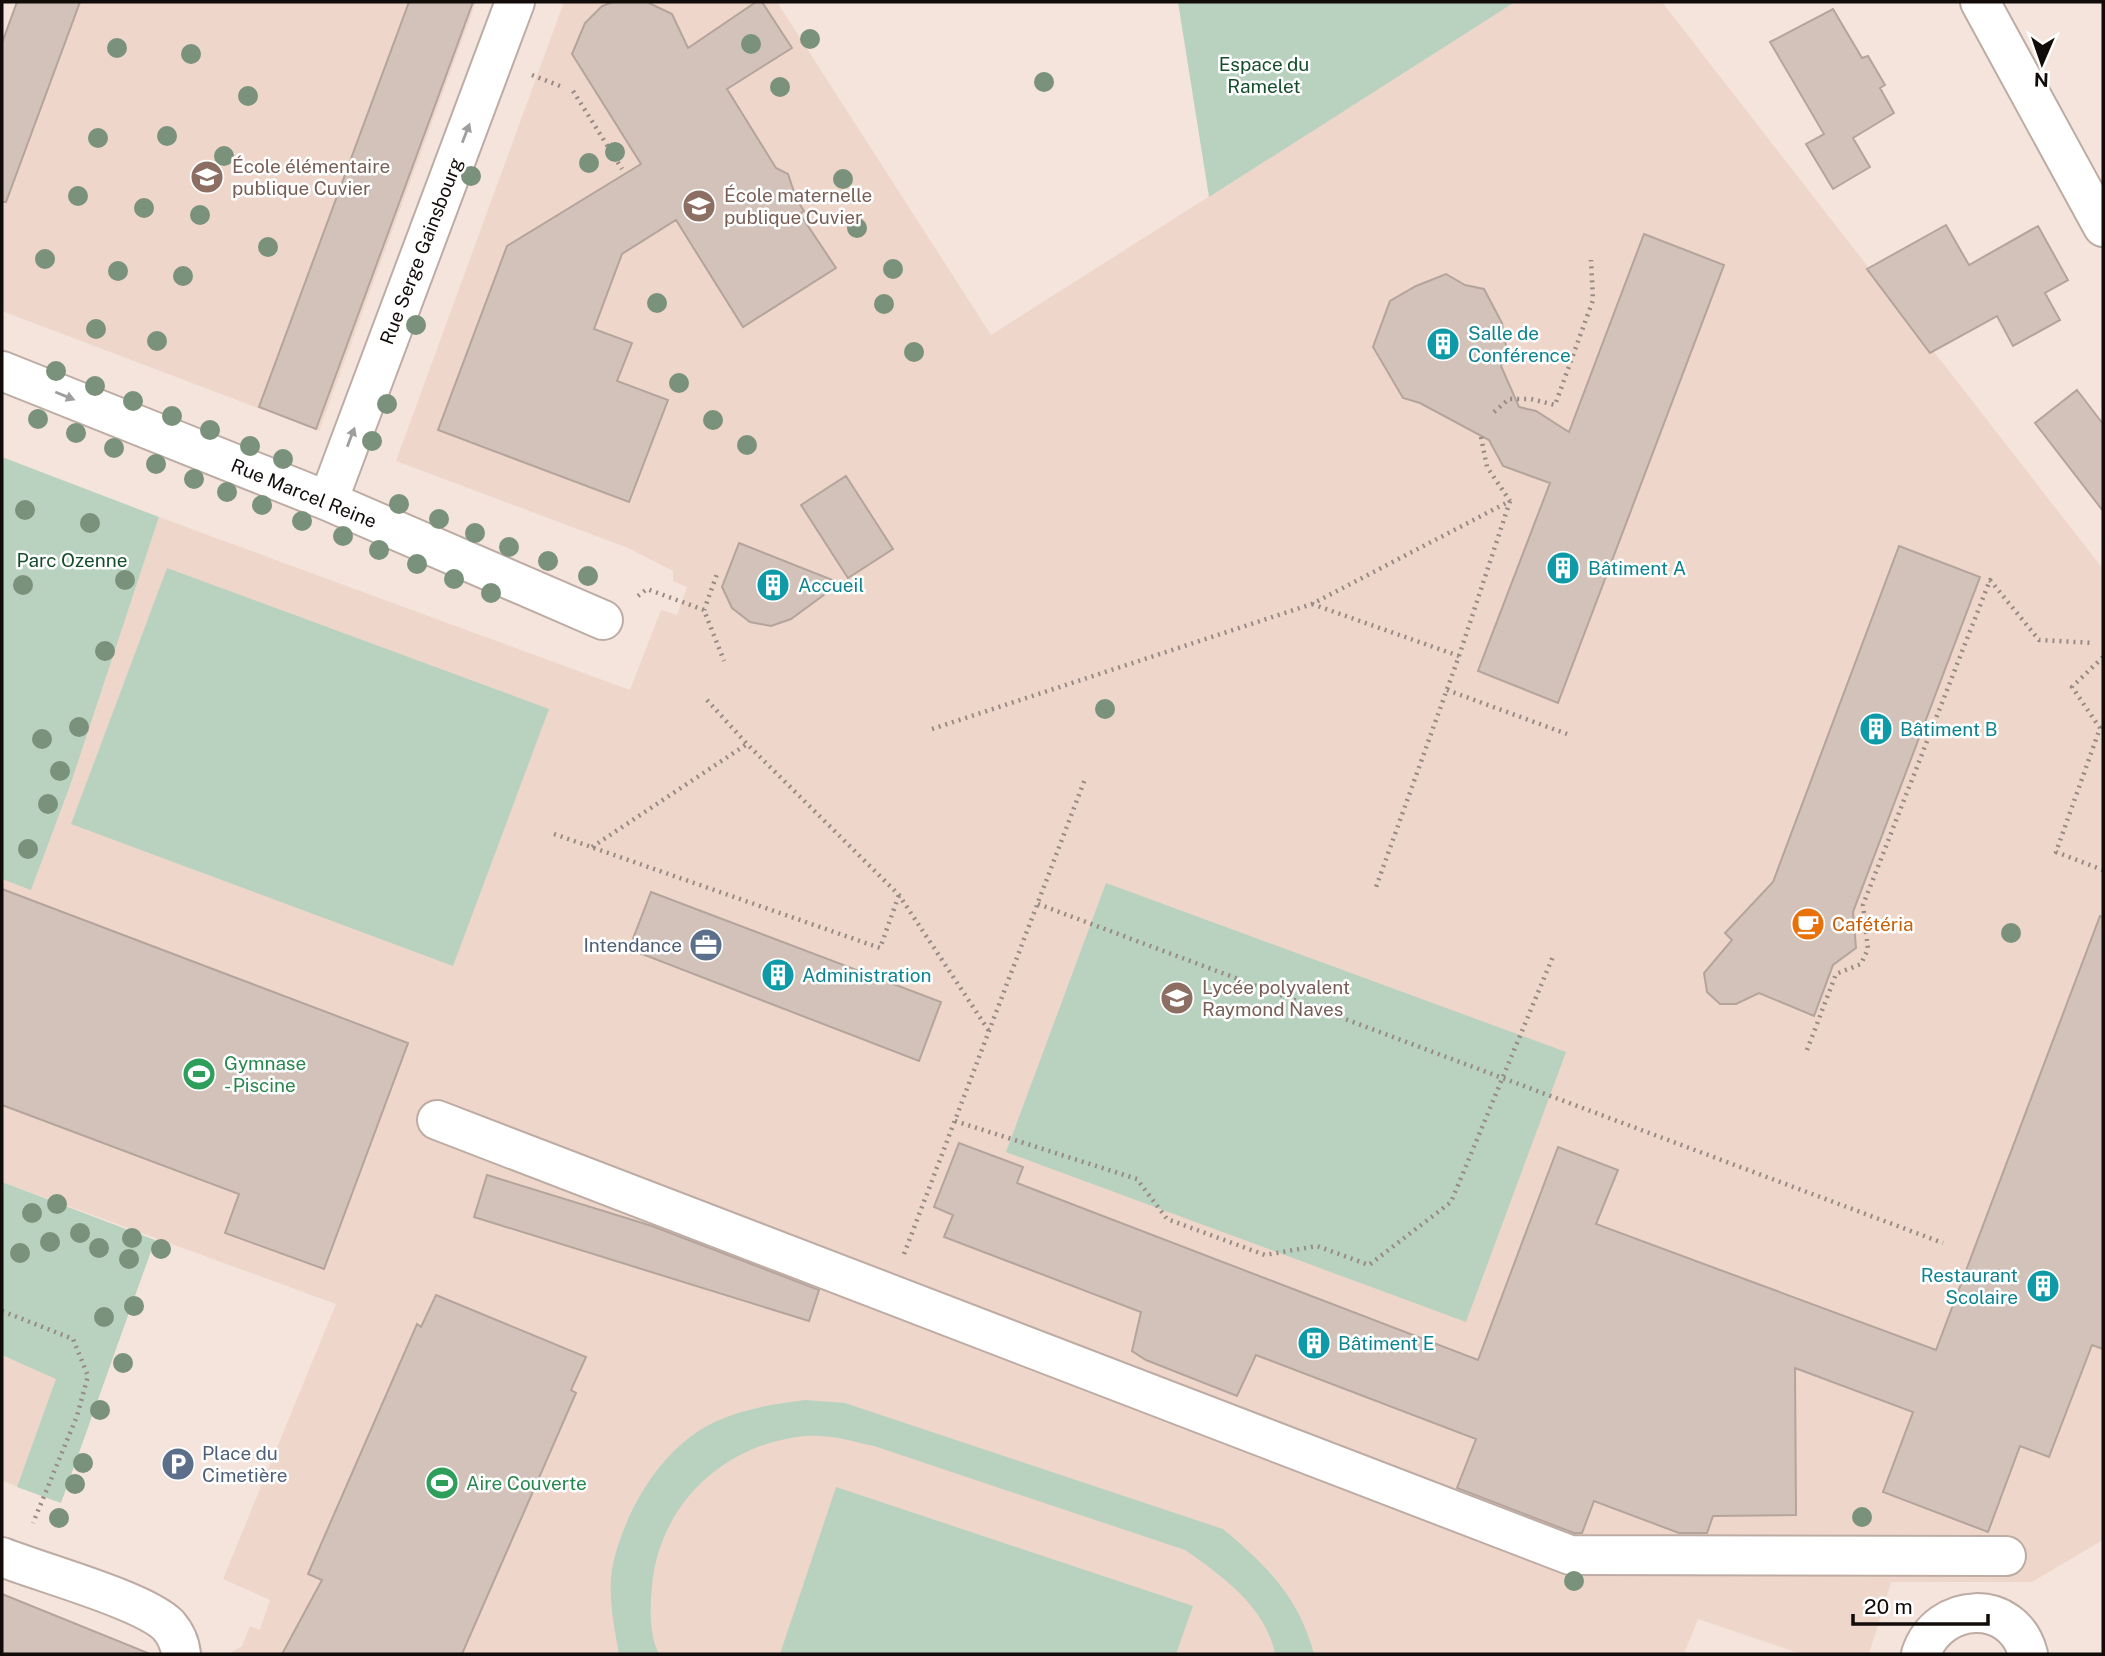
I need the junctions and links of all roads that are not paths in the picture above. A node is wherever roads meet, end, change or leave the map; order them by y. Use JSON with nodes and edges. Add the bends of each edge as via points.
{"nodes":[{"id":1,"x":515,"y":2,"type":"edge"},
{"id":2,"x":1980,"y":2,"type":"edge"},
{"id":3,"x":2103,"y":228,"type":"edge"},
{"id":4,"x":2,"y":371,"type":"edge"},
{"id":5,"x":328,"y":501,"type":"junction"},
{"id":6,"x":603,"y":620,"type":"dead end"},
{"id":7,"x":437,"y":1120,"type":"dead end"},
{"id":8,"x":2006,"y":1556,"type":"dead end"},
{"id":9,"x":9,"y":1560,"type":"edge"},
{"id":10,"x":181,"y":1654,"type":"edge"},
{"id":11,"x":1921,"y":1654,"type":"edge"},
{"id":12,"x":2028,"y":1654,"type":"edge"}],
"edges":[{"from":5,"to":1,"type":"street","name":"Rue Serge Gainsbourg","one_way":true},
{"from":2,"to":3,"type":"street"},
{"from":4,"to":5,"type":"street","name":"Rue Marcel Reine","one_way":true},
{"from":5,"to":6,"type":"street","name":"Rue Marcel Reine"},
{"from":7,"to":8,"type":"street","via":[[1570,1555]]},
{"from":9,"to":10,"type":"street","via":[[145,1611],[167,1625]]},
{"from":11,"to":12,"type":"street","via":[[1939,1625],[1972,1612],[2006,1621],[2022,1638]]}]}
